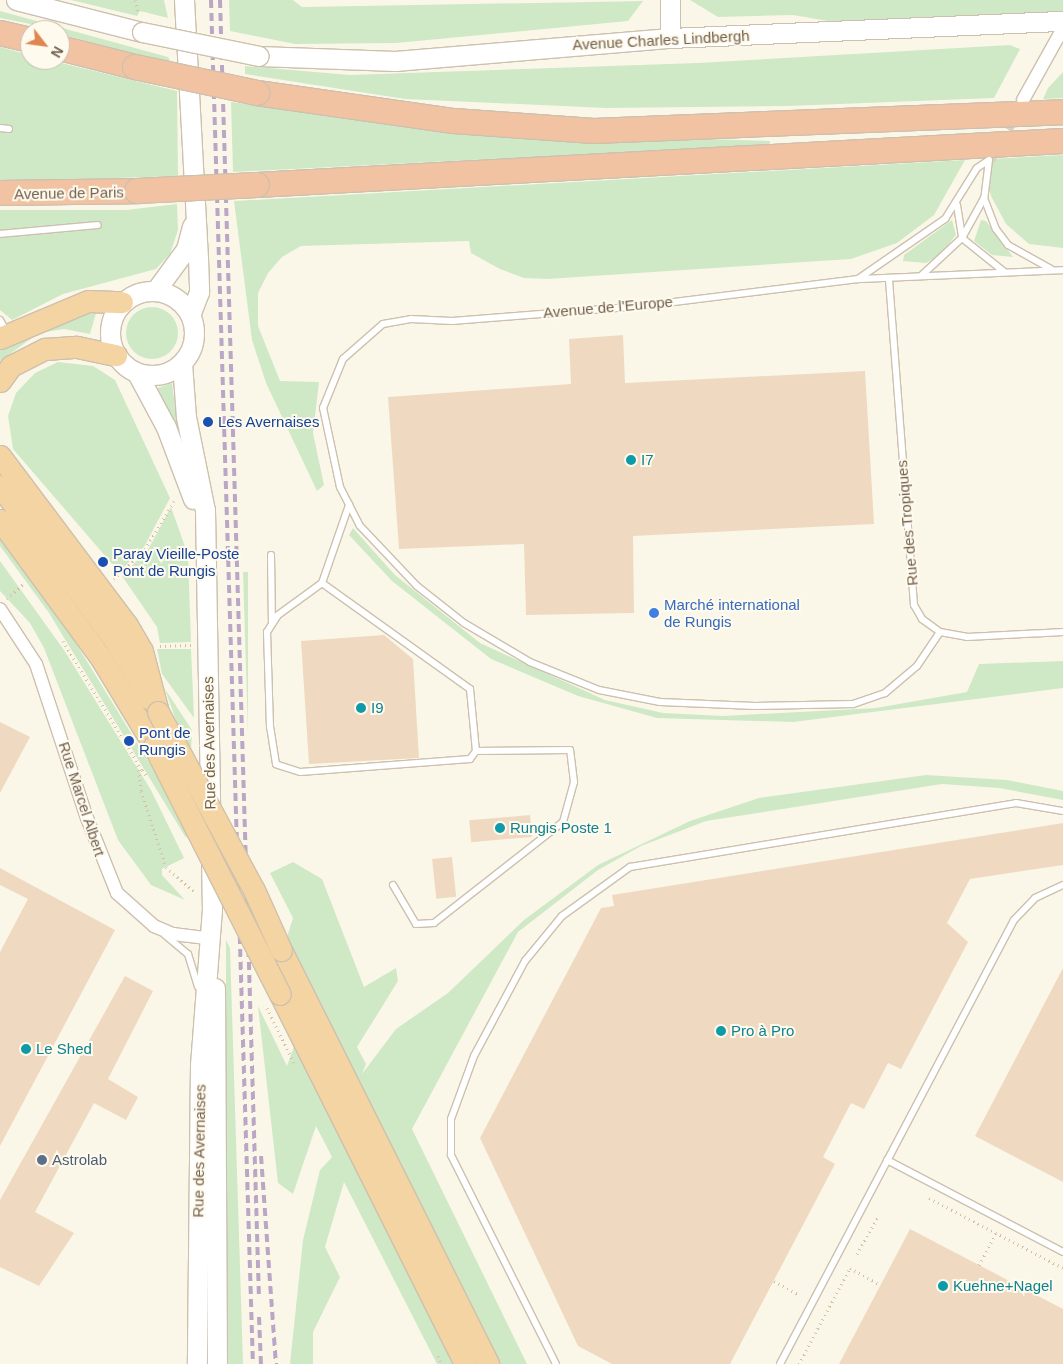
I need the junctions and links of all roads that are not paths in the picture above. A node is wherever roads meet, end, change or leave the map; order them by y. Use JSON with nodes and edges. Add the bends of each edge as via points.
{"nodes":[{"id":1,"x":16,"y":0,"type":"edge"},
{"id":2,"x":184,"y":0,"type":"edge"},
{"id":3,"x":670,"y":0,"type":"edge"},
{"id":4,"x":1063,"y":21,"type":"edge"},
{"id":5,"x":1063,"y":28,"type":"edge"},
{"id":6,"x":0,"y":33,"type":"edge"},
{"id":7,"x":20,"y":38,"type":"edge"},
{"id":8,"x":670,"y":38,"type":"junction"},
{"id":9,"x":70,"y":51,"type":"edge"},
{"id":10,"x":1023,"y":100,"type":"tunnel mouth"},
{"id":11,"x":1063,"y":112,"type":"edge"},
{"id":12,"x":0,"y":128,"type":"edge"},
{"id":13,"x":9,"y":129,"type":"dead end"},
{"id":14,"x":1063,"y":141,"type":"edge"},
{"id":15,"x":0,"y":194,"type":"edge"},
{"id":16,"x":984,"y":198,"type":"junction"},
{"id":17,"x":957,"y":205,"type":"junction"},
{"id":18,"x":196,"y":216,"type":"junction"},
{"id":19,"x":98,"y":225,"type":"dead end"},
{"id":20,"x":0,"y":234,"type":"edge"},
{"id":21,"x":962,"y":238,"type":"junction"},
{"id":22,"x":1053,"y":270,"type":"junction"},
{"id":23,"x":1063,"y":270,"type":"edge"},
{"id":24,"x":1004,"y":272,"type":"junction"},
{"id":25,"x":921,"y":276,"type":"junction"},
{"id":26,"x":858,"y":279,"type":"junction"},
{"id":27,"x":889,"y":280,"type":"junction"},
{"id":28,"x":156,"y":290,"type":"junction"},
{"id":29,"x":122,"y":302,"type":"junction"},
{"id":30,"x":191,"y":314,"type":"junction"},
{"id":31,"x":2,"y":331,"type":"edge"},
{"id":32,"x":116,"y":355,"type":"junction"},
{"id":33,"x":182,"y":363,"type":"junction"},
{"id":34,"x":137,"y":373,"type":"junction"},
{"id":35,"x":0,"y":381,"type":"edge"},
{"id":36,"x":0,"y":456,"type":"edge"},
{"id":37,"x":0,"y":486,"type":"edge"},
{"id":38,"x":349,"y":505,"type":"junction"},
{"id":39,"x":0,"y":520,"type":"edge"},
{"id":40,"x":205,"y":548,"type":"junction"},
{"id":41,"x":271,"y":555,"type":"dead end"},
{"id":42,"x":322,"y":583,"type":"junction"},
{"id":43,"x":0,"y":609,"type":"edge"},
{"id":44,"x":272,"y":625,"type":"junction"},
{"id":45,"x":940,"y":632,"type":"junction"},
{"id":46,"x":1063,"y":632,"type":"edge"},
{"id":47,"x":158,"y":712,"type":"junction"},
{"id":48,"x":476,"y":751,"type":"junction"},
{"id":49,"x":1063,"y":811,"type":"edge"},
{"id":50,"x":393,"y":885,"type":"dead end"},
{"id":51,"x":1063,"y":885,"type":"edge"},
{"id":52,"x":154,"y":926,"type":"junction"},
{"id":53,"x":211,"y":939,"type":"junction"},
{"id":54,"x":200,"y":1063,"type":"junction"},
{"id":55,"x":887,"y":1160,"type":"junction"},
{"id":56,"x":1063,"y":1252,"type":"edge"},
{"id":57,"x":197,"y":1364,"type":"edge"},
{"id":58,"x":216,"y":1364,"type":"edge"},
{"id":59,"x":465,"y":1364,"type":"edge"},
{"id":60,"x":488,"y":1364,"type":"edge"},
{"id":61,"x":556,"y":1364,"type":"edge"},
{"id":62,"x":780,"y":1364,"type":"edge"}],
"edges":[{"from":1,"to":8,"type":"main road","name":"Avenue Charles Lindbergh","bridge":true,"via":[[141,24],[259,56],[395,61]]},
{"from":2,"to":18,"type":"main road"},
{"from":3,"to":8,"type":"main road"},
{"from":4,"to":8,"type":"main road","name":"Avenue Charles Lindbergh"},
{"from":5,"to":10,"type":"street"},
{"from":6,"to":7,"type":"highway"},
{"from":9,"to":11,"type":"highway","bridge":true,"via":[[257,93],[454,120],[594,131]]},
{"from":12,"to":13,"type":"lane"},
{"from":14,"to":15,"type":"highway","name":"Avenue de Paris","bridge":true,"via":[[138,191]]},
{"from":16,"to":17,"type":"lane","via":[[989,160],[977,168]]},
{"from":16,"to":21,"type":"lane"},
{"from":16,"to":22,"type":"lane","via":[[996,229],[1008,245]]},
{"from":17,"to":21,"type":"lane"},
{"from":17,"to":26,"type":"lane","via":[[916,242]]},
{"from":18,"to":28,"type":"main road","via":[[186,249]]},
{"from":18,"to":30,"type":"main road","via":[[199,292]]},
{"from":19,"to":20,"type":"lane"},
{"from":21,"to":24,"type":"lane"},
{"from":21,"to":25,"type":"lane"},
{"from":22,"to":23,"type":"lane","name":"Avenue de l'Europe"},
{"from":22,"to":24,"type":"lane","name":"Avenue de l'Europe"},
{"from":24,"to":25,"type":"lane","name":"Avenue de l'Europe"},
{"from":25,"to":27,"type":"lane","name":"Avenue de l'Europe"},
{"from":26,"to":27,"type":"lane","name":"Avenue de l'Europe"},
{"from":26,"to":38,"type":"lane","name":"Avenue de l'Europe","via":[[642,306],[383,324],[343,359],[323,408],[326,440]]},
{"from":27,"to":45,"type":"lane","name":"Rue des Tropiques","via":[[914,605],[922,619]]},
{"from":28,"to":29,"type":"main road","via":[[132,295]]},
{"from":28,"to":30,"type":"main road","via":[[182,302]]},
{"from":29,"to":31,"type":"highway","via":[[88,301]]},
{"from":29,"to":32,"type":"main road","via":[[110,328]]},
{"from":30,"to":33,"type":"main road","via":[[194,339]]},
{"from":32,"to":34,"type":"main road"},
{"from":32,"to":35,"type":"highway","via":[[77,348],[45,349],[11,366]]},
{"from":33,"to":34,"type":"main road","via":[[161,374]]},
{"from":33,"to":40,"type":"main road","name":"Rue des Avernaises","via":[[186,417],[205,510]]},
{"from":34,"to":40,"type":"main road","name":"Rue des Avernaises","via":[[190,485]]},
{"from":36,"to":47,"type":"highway","via":[[127,625],[145,658]]},
{"from":37,"to":47,"type":"highway","via":[[116,642]]},
{"from":38,"to":42,"type":"lane"},
{"from":38,"to":45,"type":"lane","name":"Avenue de l'Europe","via":[[360,526],[417,586],[464,623],[530,662],[599,690],[660,702],[755,706],[871,701],[917,666]]},
{"from":39,"to":59,"type":"highway","bridge":true,"via":[[101,658],[154,746]]},
{"from":40,"to":53,"type":"main road","name":"Rue des Avernaises"},
{"from":41,"to":44,"type":"lane"},
{"from":42,"to":44,"type":"lane","via":[[284,610]]},
{"from":42,"to":48,"type":"lane","via":[[470,689]]},
{"from":43,"to":52,"type":"street","name":"Rue Marcel Albert","via":[[36,664],[87,818],[117,893]]},
{"from":44,"to":48,"type":"lane","via":[[266,651],[270,727],[276,764],[285,770],[470,759]]},
{"from":45,"to":46,"type":"lane","name":"Rue des Tropiques","via":[[967,637]]},
{"from":47,"to":60,"type":"highway","bridge":true,"via":[[250,881],[281,950]]},
{"from":48,"to":50,"type":"lane","via":[[570,750],[574,782],[564,822],[434,923],[416,924]]},
{"from":49,"to":61,"type":"lane","via":[[1016,803],[630,867],[562,916],[525,962],[474,1056],[451,1128],[451,1155]]},
{"from":51,"to":55,"type":"lane","via":[[1035,898],[1014,920]]},
{"from":52,"to":53,"type":"street","name":"Rue Marcel Albert","via":[[174,934]]},
{"from":52,"to":54,"type":"lane","via":[[188,954],[196,969]]},
{"from":53,"to":54,"type":"main road","name":"Rue des Avernaises"},
{"from":53,"to":58,"type":"main road","name":"Rue des Avernaises","via":[[219,1026]]},
{"from":54,"to":57,"type":"main road","name":"Rue des Avernaises"},
{"from":55,"to":56,"type":"lane"},
{"from":55,"to":62,"type":"lane"}]}
